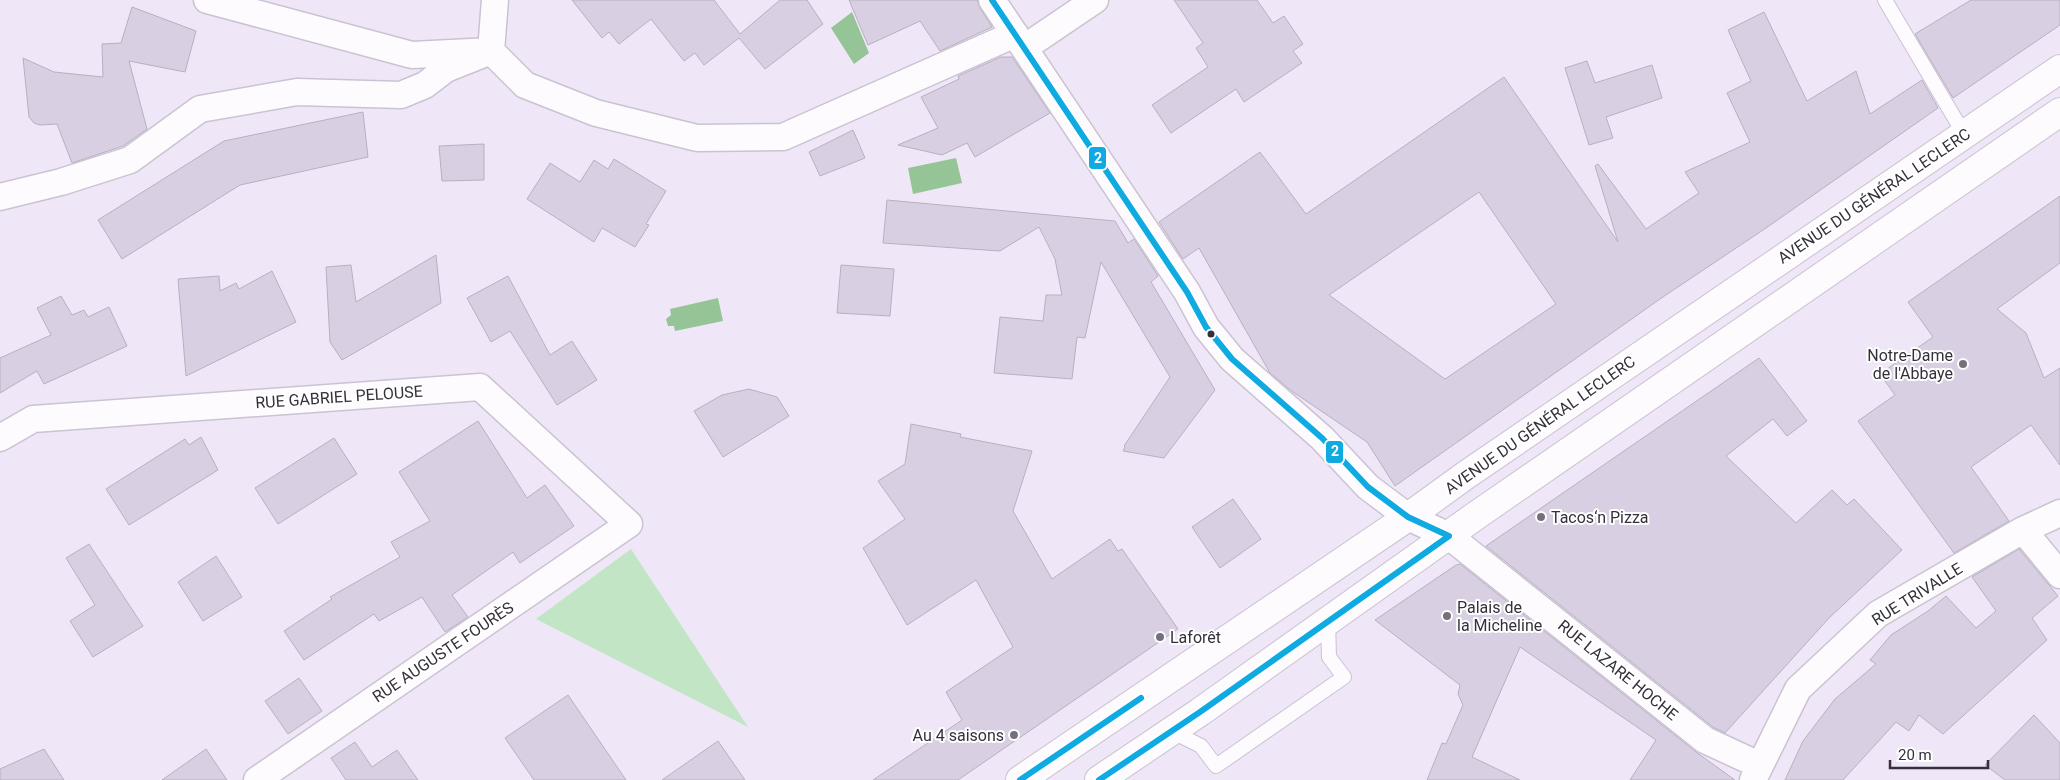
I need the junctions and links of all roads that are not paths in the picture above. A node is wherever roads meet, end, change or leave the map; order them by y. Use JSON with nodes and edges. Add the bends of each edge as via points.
{"nodes":[{"id":1,"x":207,"y":0,"type":"edge"},
{"id":2,"x":495,"y":0,"type":"edge"},
{"id":3,"x":992,"y":0,"type":"edge"},
{"id":4,"x":1095,"y":0,"type":"edge"},
{"id":5,"x":1885,"y":0,"type":"edge"},
{"id":6,"x":1020,"y":41,"type":"junction"},
{"id":7,"x":491,"y":51,"type":"junction"},
{"id":8,"x":2060,"y":69,"type":"edge"},
{"id":9,"x":2060,"y":112,"type":"edge"},
{"id":10,"x":1964,"y":134,"type":"junction"},
{"id":11,"x":0,"y":197,"type":"edge"},
{"id":12,"x":0,"y":438,"type":"edge"},
{"id":13,"x":2060,"y":513,"type":"edge"},
{"id":14,"x":1408,"y":517,"type":"junction"},
{"id":15,"x":629,"y":524,"type":"joint"},
{"id":16,"x":2023,"y":530,"type":"junction"},
{"id":17,"x":1449,"y":536,"type":"junction"},
{"id":18,"x":2060,"y":575,"type":"edge"},
{"id":19,"x":1328,"y":621,"type":"junction"},
{"id":20,"x":1170,"y":732,"type":"junction"},
{"id":21,"x":1756,"y":773,"type":"edge"},
{"id":22,"x":257,"y":780,"type":"edge"},
{"id":23,"x":1020,"y":780,"type":"edge"},
{"id":24,"x":1099,"y":780,"type":"edge"}],
"edges":[{"from":1,"to":7,"type":"street","via":[[412,55]]},
{"from":2,"to":7,"type":"street"},
{"from":3,"to":6,"type":"street","name":"RUE LAZARE HOCHE"},
{"from":4,"to":6,"type":"street"},
{"from":5,"to":10,"type":"lane"},
{"from":6,"to":7,"type":"street","via":[[784,137],[697,138],[596,113],[525,86]]},
{"from":6,"to":14,"type":"street","name":"RUE LAZARE HOCHE","via":[[1187,292],[1206,328],[1232,359],[1322,438],[1368,487]]},
{"from":7,"to":11,"type":"street","via":[[446,69],[425,85],[401,95],[297,92],[200,109],[130,160]]},
{"from":8,"to":10,"type":"main road","name":"AVENUE DU GÉNÉRAL LECLERC"},
{"from":9,"to":17,"type":"main road"},
{"from":10,"to":14,"type":"main road","name":"AVENUE DU GÉNÉRAL LECLERC"},
{"from":12,"to":15,"type":"street","name":"RUE GABRIEL PELOUSE","via":[[33,419],[480,388]]},
{"from":13,"to":16,"type":"street","name":"RUE TRIVALLE"},
{"from":14,"to":17,"type":"street","name":"RUE LAZARE HOCHE"},
{"from":14,"to":23,"type":"main road","name":"AVENUE DU GÉNÉRAL LECLERC"},
{"from":15,"to":22,"type":"street","name":"RUE AUGUSTE FOURÈS"},
{"from":16,"to":18,"type":"street"},
{"from":16,"to":21,"type":"street","name":"RUE TRIVALLE","via":[[1878,614],[1798,689]]},
{"from":17,"to":19,"type":"main road"},
{"from":17,"to":21,"type":"street","name":"RUE LAZARE HOCHE","via":[[1705,740]]},
{"from":19,"to":20,"type":"main road"},
{"from":19,"to":20,"type":"lane","via":[[1329,657],[1344,677],[1216,766],[1201,746]]},
{"from":20,"to":24,"type":"main road"}]}
